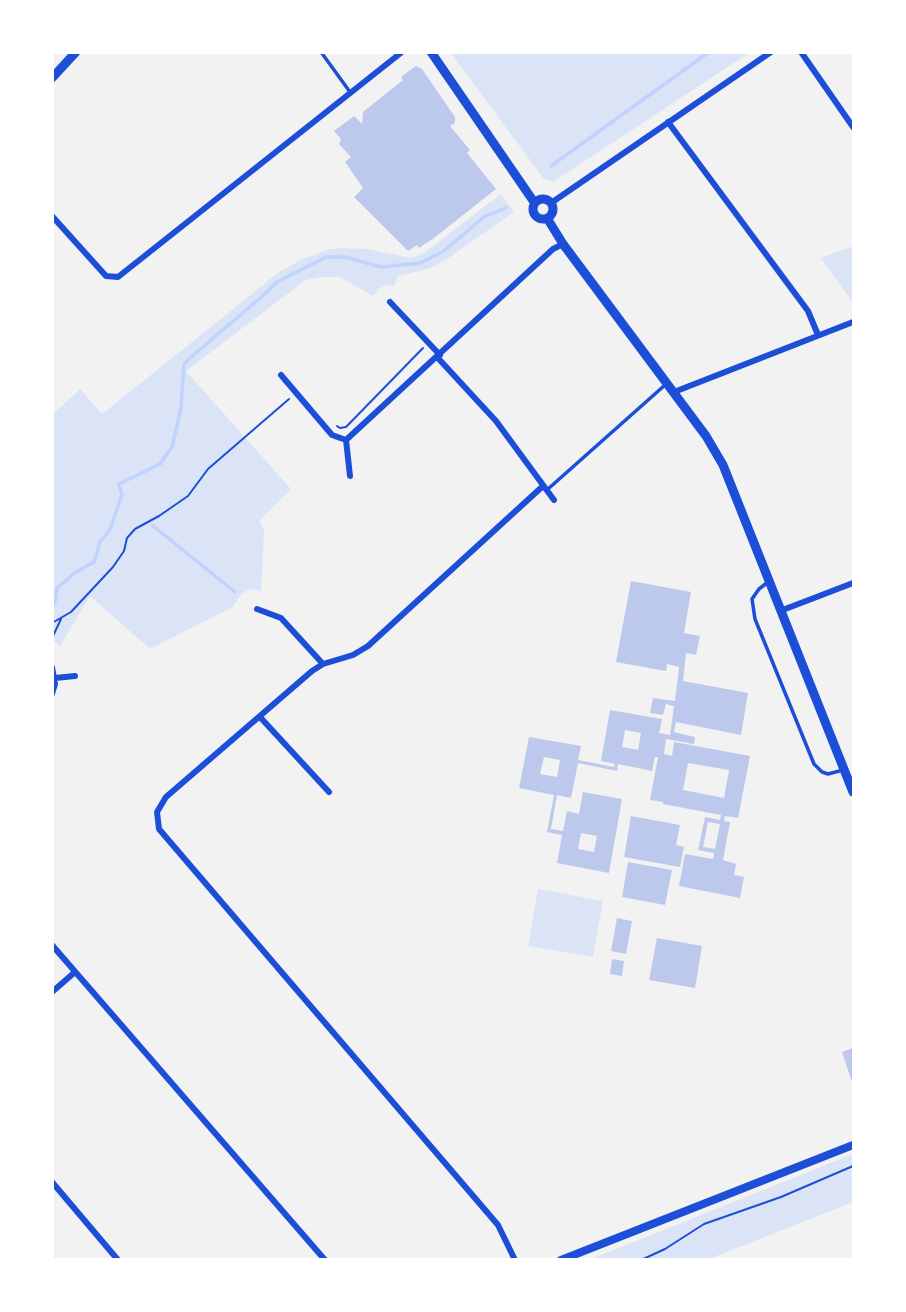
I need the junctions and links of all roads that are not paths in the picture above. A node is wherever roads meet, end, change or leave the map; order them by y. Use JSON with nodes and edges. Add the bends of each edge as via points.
{"nodes":[{"id":1,"x":76,"y":52,"type":"edge"},
{"id":2,"x":321,"y":52,"type":"edge"},
{"id":3,"x":402,"y":52,"type":"edge"},
{"id":4,"x":431,"y":52,"type":"edge"},
{"id":5,"x":771,"y":52,"type":"edge"},
{"id":6,"x":801,"y":52,"type":"edge"},
{"id":7,"x":52,"y":78,"type":"edge"},
{"id":8,"x":350,"y":92,"type":"junction"},
{"id":9,"x":668,"y":122,"type":"junction"},
{"id":10,"x":853,"y":127,"type":"edge"},
{"id":11,"x":534,"y":202,"type":"junction"},
{"id":12,"x":551,"y":202,"type":"junction"},
{"id":13,"x":52,"y":216,"type":"edge"},
{"id":14,"x":547,"y":218,"type":"junction"},
{"id":15,"x":563,"y":244,"type":"junction"},
{"id":16,"x":390,"y":302,"type":"dead end"},
{"id":17,"x":853,"y":322,"type":"edge"},
{"id":18,"x":818,"y":335,"type":"junction"},
{"id":19,"x":438,"y":356,"type":"junction"},
{"id":20,"x":281,"y":375,"type":"dead end"},
{"id":21,"x":667,"y":383,"type":"junction"},
{"id":22,"x":674,"y":392,"type":"junction"},
{"id":23,"x":346,"y":440,"type":"junction"},
{"id":24,"x":349,"y":477,"type":"dead end"},
{"id":25,"x":544,"y":488,"type":"junction"},
{"id":26,"x":554,"y":500,"type":"dead end"},
{"id":27,"x":769,"y":582,"type":"junction"},
{"id":28,"x":853,"y":583,"type":"edge"},
{"id":29,"x":257,"y":610,"type":"dead end"},
{"id":30,"x":780,"y":611,"type":"junction"},
{"id":31,"x":323,"y":664,"type":"junction"},
{"id":32,"x":52,"y":667,"type":"edge"},
{"id":33,"x":75,"y":676,"type":"dead end"},
{"id":34,"x":55,"y":678,"type":"junction"},
{"id":35,"x":52,"y":694,"type":"edge"},
{"id":36,"x":260,"y":717,"type":"junction"},
{"id":37,"x":849,"y":768,"type":"edge"},
{"id":38,"x":330,"y":792,"type":"dead end"},
{"id":39,"x":853,"y":792,"type":"edge"},
{"id":40,"x":52,"y":945,"type":"edge"},
{"id":41,"x":75,"y":972,"type":"junction"},
{"id":42,"x":52,"y":992,"type":"edge"},
{"id":43,"x":853,"y":1145,"type":"edge"},
{"id":44,"x":52,"y":1182,"type":"edge"},
{"id":45,"x":118,"y":1259,"type":"edge"},
{"id":46,"x":326,"y":1259,"type":"edge"},
{"id":47,"x":515,"y":1259,"type":"edge"},
{"id":48,"x":561,"y":1259,"type":"edge"}],
"edges":[{"from":1,"to":7,"type":"main road"},
{"from":2,"to":8,"type":"lane"},
{"from":3,"to":8,"type":"street"},
{"from":4,"to":11,"type":"main road"},
{"from":5,"to":9,"type":"street"},
{"from":6,"to":10,"type":"street"},
{"from":8,"to":13,"type":"street","via":[[114,278],[106,276]]},
{"from":9,"to":12,"type":"street"},
{"from":9,"to":18,"type":"street","via":[[808,311]]},
{"from":11,"to":12,"type":"main road","via":[[543,198]]},
{"from":11,"to":14,"type":"main road","via":[[533,214]]},
{"from":12,"to":14,"type":"main road","via":[[553,211]]},
{"from":14,"to":15,"type":"main road"},
{"from":15,"to":19,"type":"street"},
{"from":15,"to":21,"type":"main road"},
{"from":16,"to":19,"type":"street"},
{"from":17,"to":18,"type":"street"},
{"from":18,"to":22,"type":"street"},
{"from":19,"to":23,"type":"street"},
{"from":19,"to":25,"type":"street","via":[[496,421]]},
{"from":20,"to":23,"type":"street","via":[[332,435]]},
{"from":21,"to":22,"type":"main road"},
{"from":21,"to":25,"type":"lane"},
{"from":22,"to":27,"type":"main road","via":[[723,465]]},
{"from":23,"to":24,"type":"street"},
{"from":25,"to":26,"type":"street"},
{"from":25,"to":31,"type":"street","via":[[368,646]]},
{"from":27,"to":30,"type":"main road"},
{"from":27,"to":37,"type":"lane","via":[[752,600],[755,619],[814,765],[828,774]]},
{"from":28,"to":30,"type":"street"},
{"from":29,"to":31,"type":"street","via":[[281,618]]},
{"from":30,"to":37,"type":"main road"},
{"from":31,"to":36,"type":"street"},
{"from":32,"to":34,"type":"street"},
{"from":33,"to":34,"type":"street"},
{"from":34,"to":35,"type":"street"},
{"from":36,"to":38,"type":"street"},
{"from":36,"to":47,"type":"street","via":[[166,797],[157,812],[159,829],[498,1225]]},
{"from":37,"to":39,"type":"main road"},
{"from":40,"to":41,"type":"street"},
{"from":41,"to":42,"type":"street"},
{"from":41,"to":46,"type":"street"},
{"from":43,"to":48,"type":"street"},
{"from":44,"to":45,"type":"street"}]}
